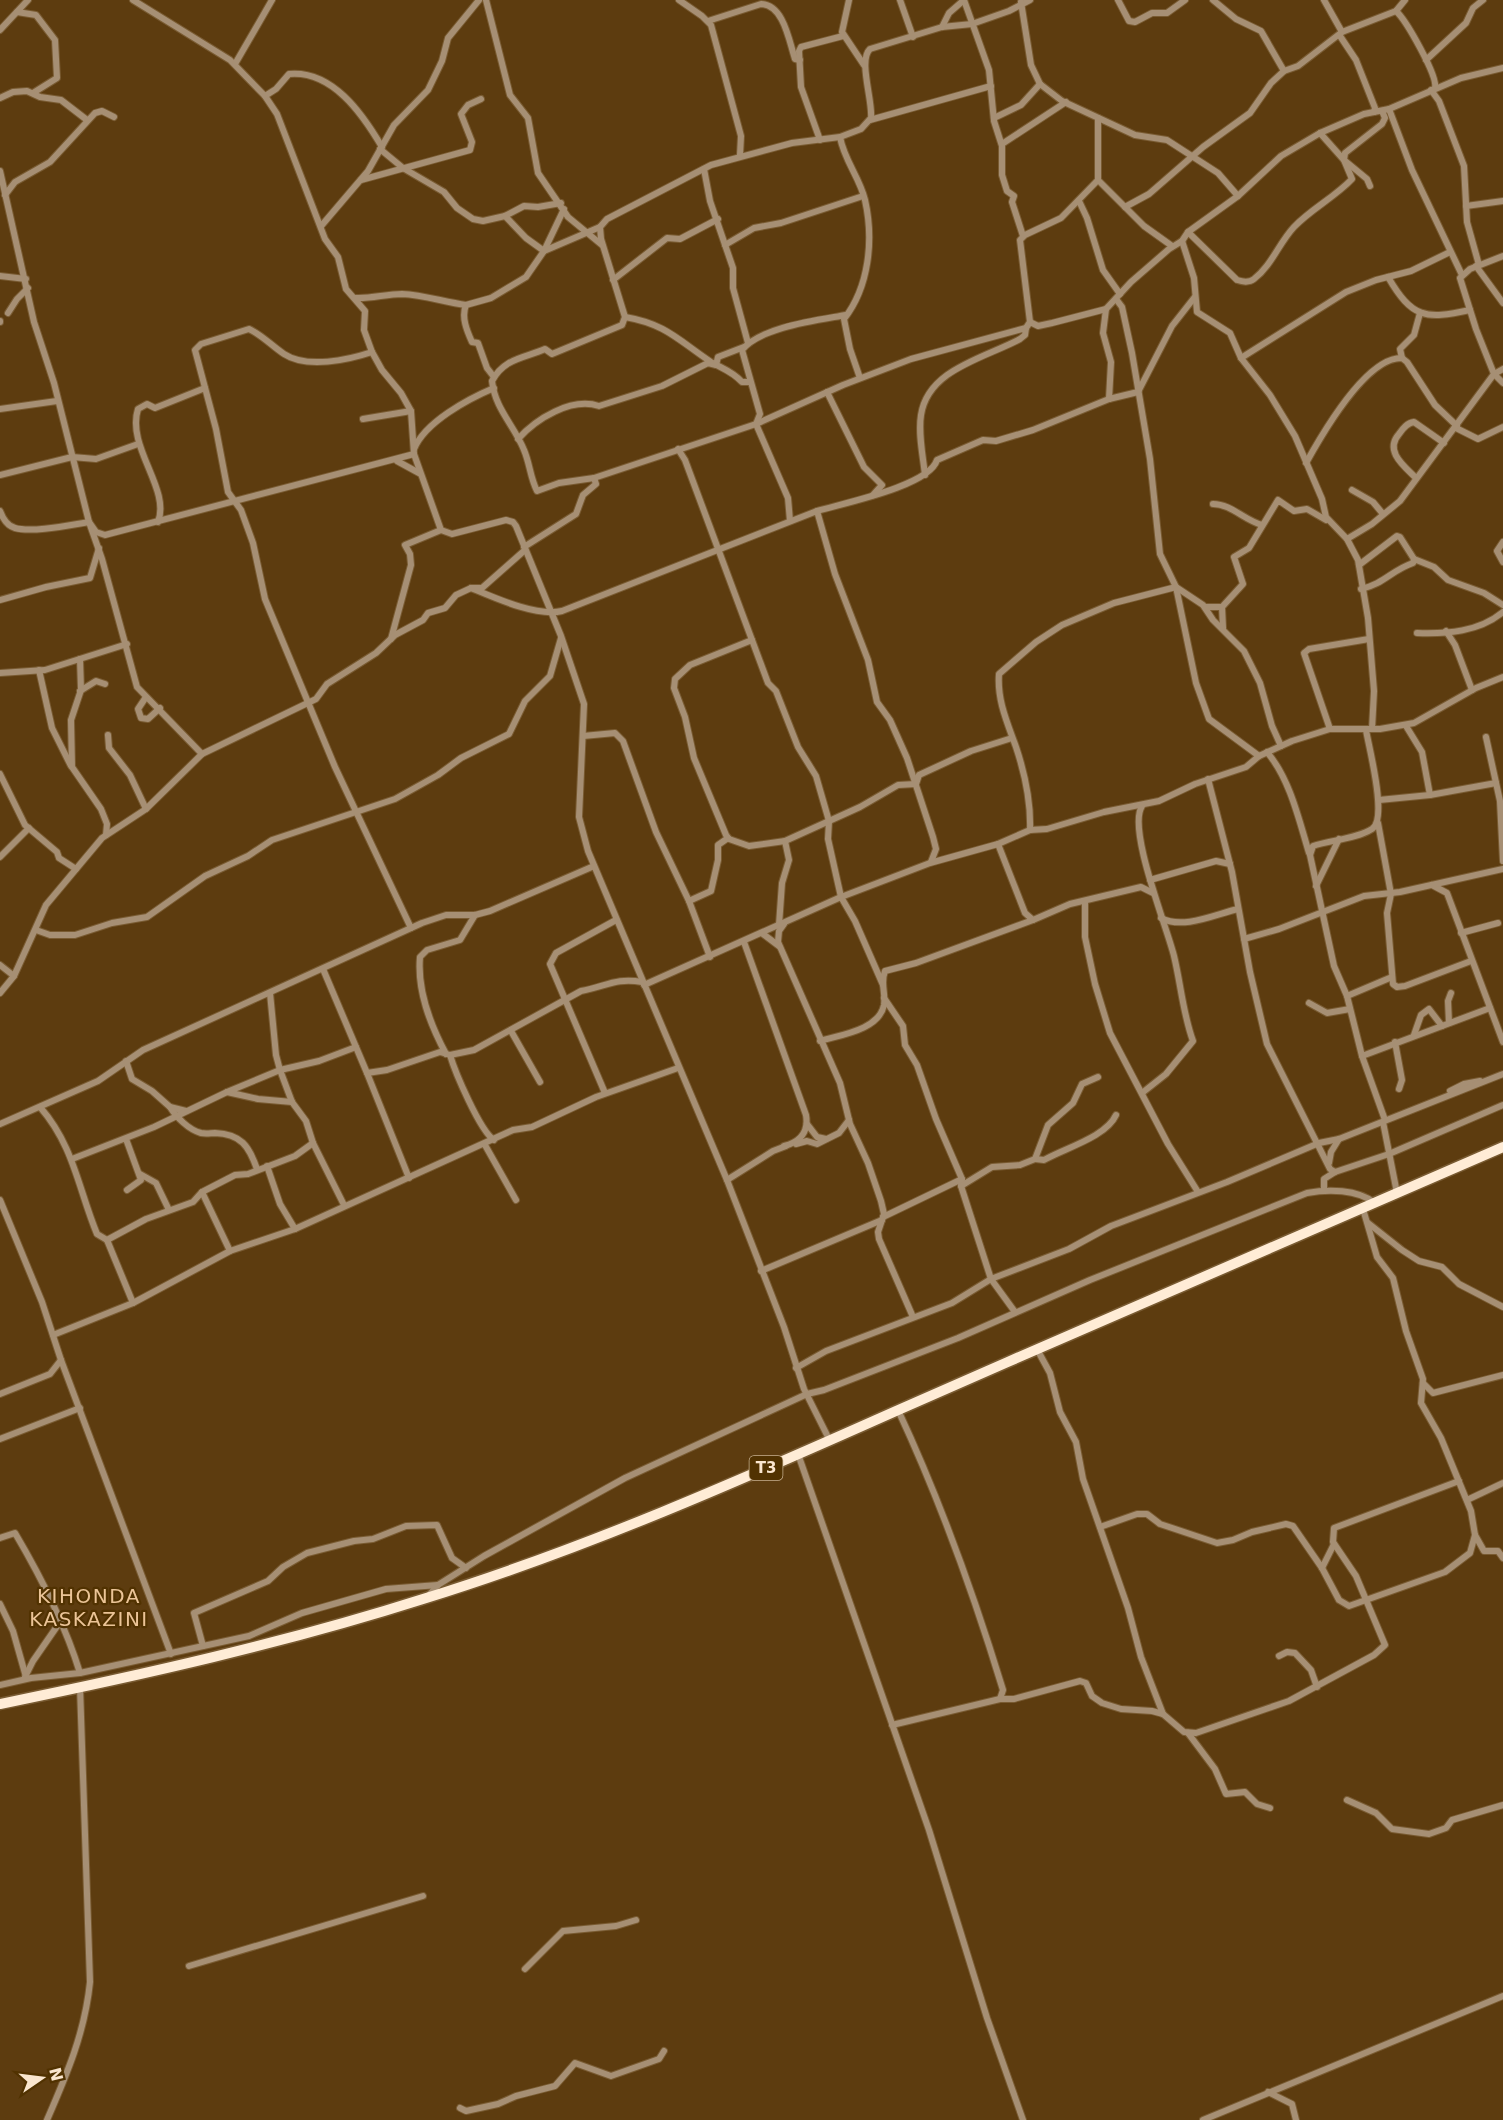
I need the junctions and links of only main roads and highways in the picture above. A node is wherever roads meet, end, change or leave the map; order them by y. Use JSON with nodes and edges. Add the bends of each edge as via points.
{"nodes":[{"id":1,"x":1503,"y":1147,"type":"edge"},
{"id":2,"x":0,"y":1704,"type":"edge"}],
"edges":[{"from":1,"to":2,"type":"highway","number":"T3","via":[[636,1522],[427,1598],[293,1637]]}]}
